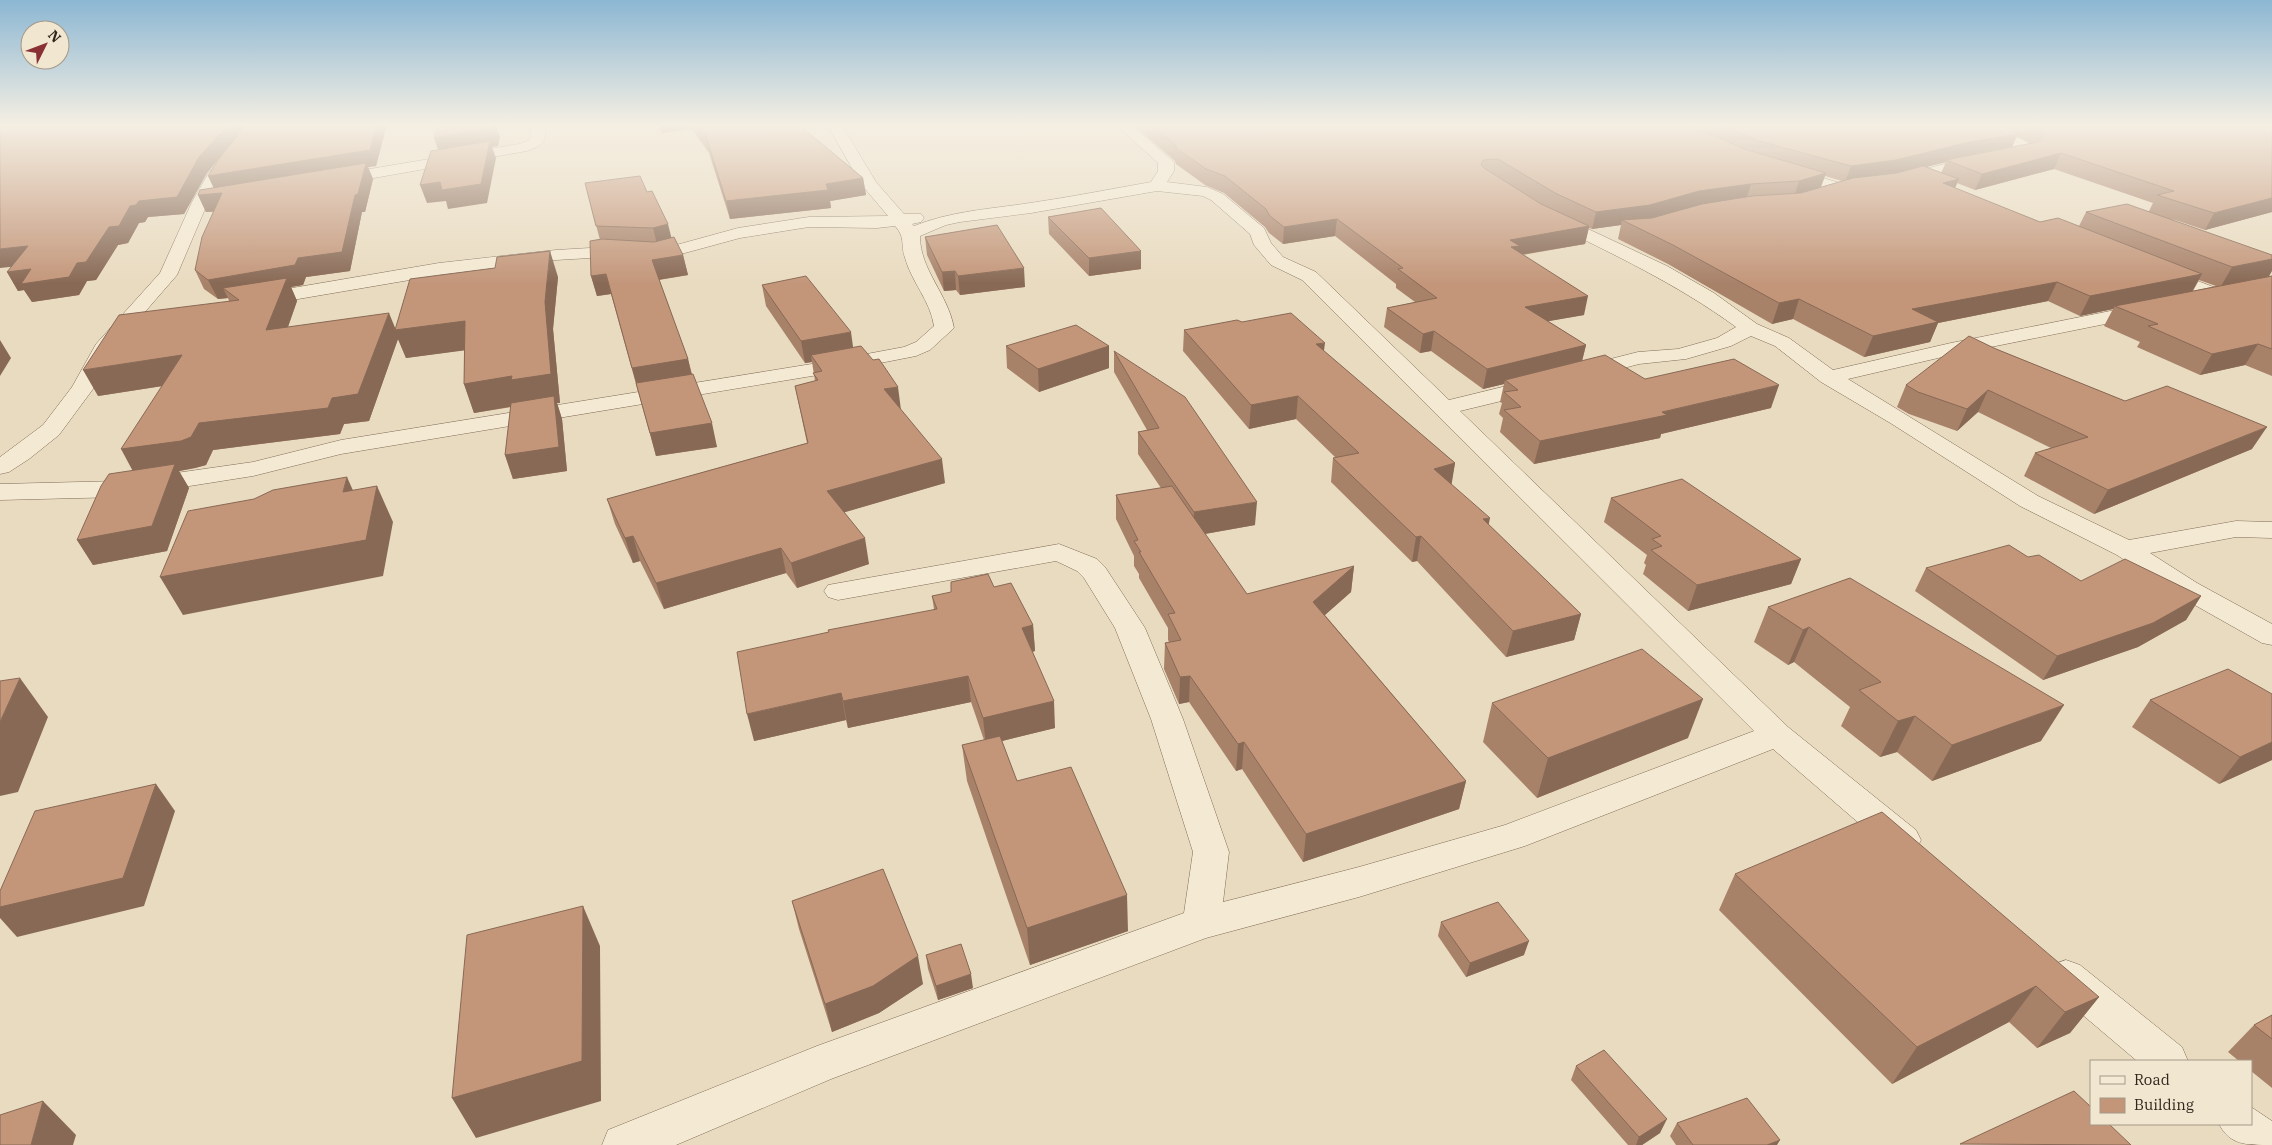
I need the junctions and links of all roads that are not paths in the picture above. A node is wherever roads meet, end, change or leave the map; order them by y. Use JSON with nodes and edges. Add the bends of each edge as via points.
{"nodes":[{"id":1,"x":214,"y":177,"type":"edge"},
{"id":2,"x":350,"y":177,"type":"edge"},
{"id":3,"x":865,"y":177,"type":"edge"},
{"id":4,"x":1162,"y":177,"type":"edge"},
{"id":5,"x":1805,"y":177,"type":"edge"},
{"id":6,"x":1915,"y":177,"type":"edge"},
{"id":7,"x":1925,"y":177,"type":"edge"},
{"id":8,"x":317,"y":183,"type":"edge"},
{"id":9,"x":1890,"y":183,"type":"edge"},
{"id":10,"x":1157,"y":186,"type":"junction"},
{"id":11,"x":1862,"y":186,"type":"edge"},
{"id":12,"x":1948,"y":187,"type":"edge"},
{"id":13,"x":1844,"y":189,"type":"junction"},
{"id":14,"x":1816,"y":198,"type":"edge"},
{"id":15,"x":219,"y":199,"type":"edge"},
{"id":16,"x":200,"y":202,"type":"junction"},
{"id":17,"x":1538,"y":209,"type":"edge"},
{"id":18,"x":913,"y":225,"type":"junction"},
{"id":19,"x":1617,"y":231,"type":"dead end"},
{"id":20,"x":1592,"y":236,"type":"junction"},
{"id":21,"x":2143,"y":266,"type":"edge"},
{"id":22,"x":239,"y":303,"type":"edge"},
{"id":23,"x":154,"y":318,"type":"edge"},
{"id":24,"x":125,"y":323,"type":"junction"},
{"id":25,"x":1750,"y":328,"type":"junction"},
{"id":26,"x":1829,"y":377,"type":"junction"},
{"id":27,"x":1446,"y":408,"type":"junction"},
{"id":28,"x":0,"y":467,"type":"edge"},
{"id":29,"x":4,"y":498,"type":"edge"},
{"id":30,"x":2272,"y":530,"type":"edge"},
{"id":31,"x":2126,"y":549,"type":"junction"},
{"id":32,"x":838,"y":591,"type":"dead end"},
{"id":33,"x":2272,"y":636,"type":"edge"},
{"id":34,"x":1777,"y":735,"type":"junction"},
{"id":35,"x":1922,"y":856,"type":"edge"},
{"id":36,"x":1202,"y":923,"type":"junction"},
{"id":37,"x":2044,"y":959,"type":"edge"},
{"id":38,"x":2166,"y":1060,"type":"edge"},
{"id":39,"x":2242,"y":1125,"type":"edge"},
{"id":40,"x":624,"y":1145,"type":"edge"},
{"id":41,"x":2267,"y":1145,"type":"edge"}],
"edges":[{"from":1,"to":16,"type":"street"},
{"from":2,"to":8,"type":"street"},
{"from":3,"to":18,"type":"street"},
{"from":4,"to":10,"type":"street"},
{"from":5,"to":13,"type":"street"},
{"from":6,"to":9,"type":"street"},
{"from":7,"to":12,"type":"street"},
{"from":10,"to":18,"type":"street"},
{"from":10,"to":27,"type":"street","via":[[1207,192],[1223,201],[1258,232],[1263,245],[1277,261],[1309,276]]},
{"from":11,"to":13,"type":"street"},
{"from":13,"to":14,"type":"street"},
{"from":15,"to":16,"type":"street"},
{"from":16,"to":24,"type":"street","via":[[168,275]]},
{"from":17,"to":20,"type":"street"},
{"from":18,"to":22,"type":"street","via":[[809,222],[738,233],[659,255],[607,252],[556,255],[440,269]]},
{"from":18,"to":29,"type":"street","via":[[910,245],[914,262],[943,313],[944,328],[923,346],[908,352],[805,372],[341,447],[244,470],[120,489]]},
{"from":19,"to":20,"type":"street"},
{"from":20,"to":25,"type":"street","via":[[1683,284]]},
{"from":21,"to":26,"type":"street","via":[[2225,293]]},
{"from":23,"to":24,"type":"street"},
{"from":24,"to":28,"type":"street","via":[[103,348],[82,390],[51,430]]},
{"from":25,"to":26,"type":"street","via":[[1782,342]]},
{"from":25,"to":27,"type":"street","via":[[1724,342],[1679,355],[1638,358]]},
{"from":26,"to":31,"type":"street","via":[[2029,501]]},
{"from":27,"to":34,"type":"street"},
{"from":30,"to":31,"type":"street","via":[[2236,529]]},
{"from":31,"to":33,"type":"street"},
{"from":32,"to":36,"type":"street","via":[[1059,552],[1087,564],[1130,628],[1166,719],[1211,852]]},
{"from":34,"to":35,"type":"street"},
{"from":34,"to":36,"type":"street","via":[[1513,836],[1359,882]]},
{"from":36,"to":40,"type":"street","via":[[817,1065]]},
{"from":37,"to":38,"type":"street"},
{"from":39,"to":41,"type":"street"}]}
